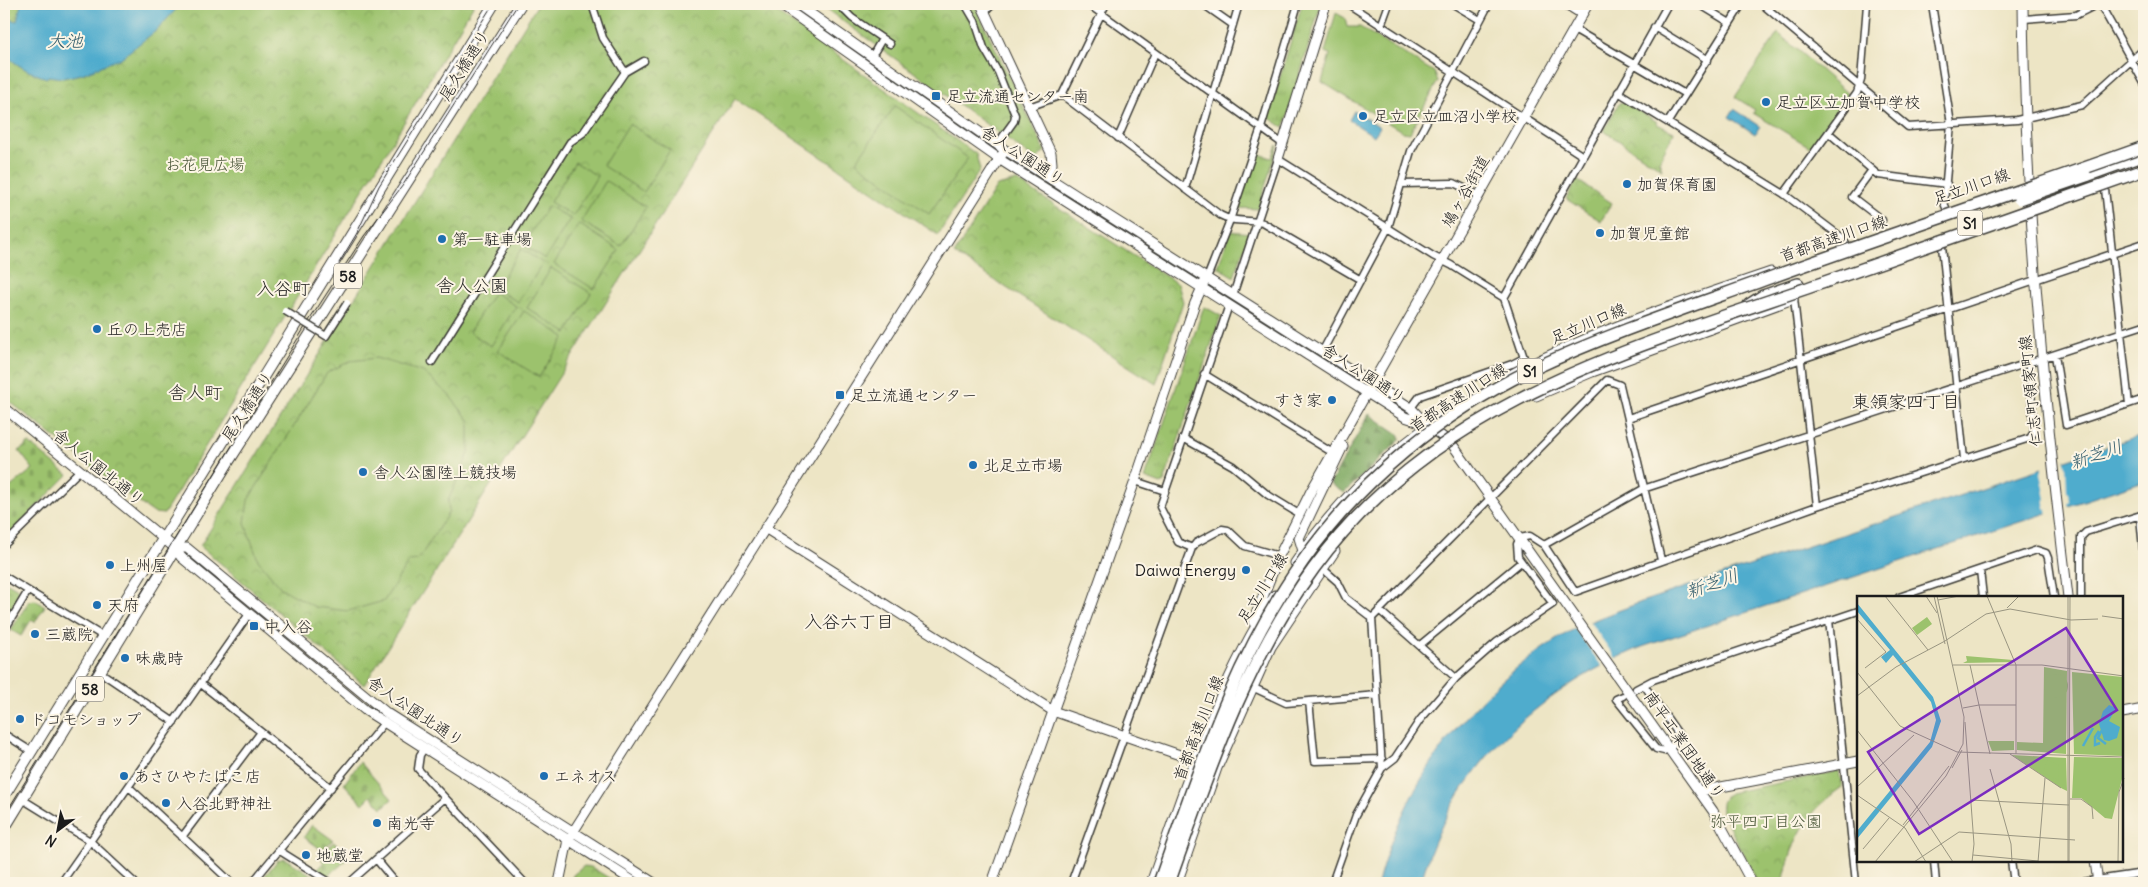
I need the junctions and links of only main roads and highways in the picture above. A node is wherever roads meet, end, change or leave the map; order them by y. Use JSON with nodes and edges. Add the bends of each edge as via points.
{"nodes":[{"id":1,"x":494,"y":4,"type":"edge"},
{"id":2,"x":521,"y":4,"type":"edge"},
{"id":3,"x":2144,"y":147,"type":"edge"},
{"id":4,"x":2144,"y":155,"type":"edge"},
{"id":5,"x":2144,"y":169,"type":"edge"},
{"id":6,"x":1797,"y":279,"type":"junction"},
{"id":7,"x":1698,"y":297,"type":"road end"},
{"id":8,"x":1710,"y":328,"type":"road end"},
{"id":9,"x":4,"y":796,"type":"edge"},
{"id":10,"x":4,"y":829,"type":"edge"},
{"id":11,"x":1159,"y":883,"type":"edge"},
{"id":12,"x":1169,"y":883,"type":"edge"}],
"edges":[{"from":1,"to":9,"type":"main road","name":"尾久橋通り","number":"58"},
{"from":2,"to":10,"type":"main road","name":"尾久橋通り","number":"58","via":[[175,548]]},
{"from":3,"to":11,"type":"highway","name":"首都高速川口線","number":"S1","bridge":true,"via":[[1649,322],[1532,370],[1501,386],[1424,436],[1337,518],[1278,598],[1230,689]]},
{"from":4,"to":6,"type":"highway","bridge":true},
{"from":5,"to":6,"type":"highway","number":"S1","bridge":true,"via":[[2123,172]]},
{"from":5,"to":12,"type":"highway","name":"首都高速川口線","number":"S1","bridge":true,"via":[[1656,339],[1519,398],[1430,452],[1376,496],[1315,566],[1288,606],[1262,650],[1236,705]]},
{"from":6,"to":7,"type":"highway"},
{"from":6,"to":8,"type":"highway","number":"S1"}]}
